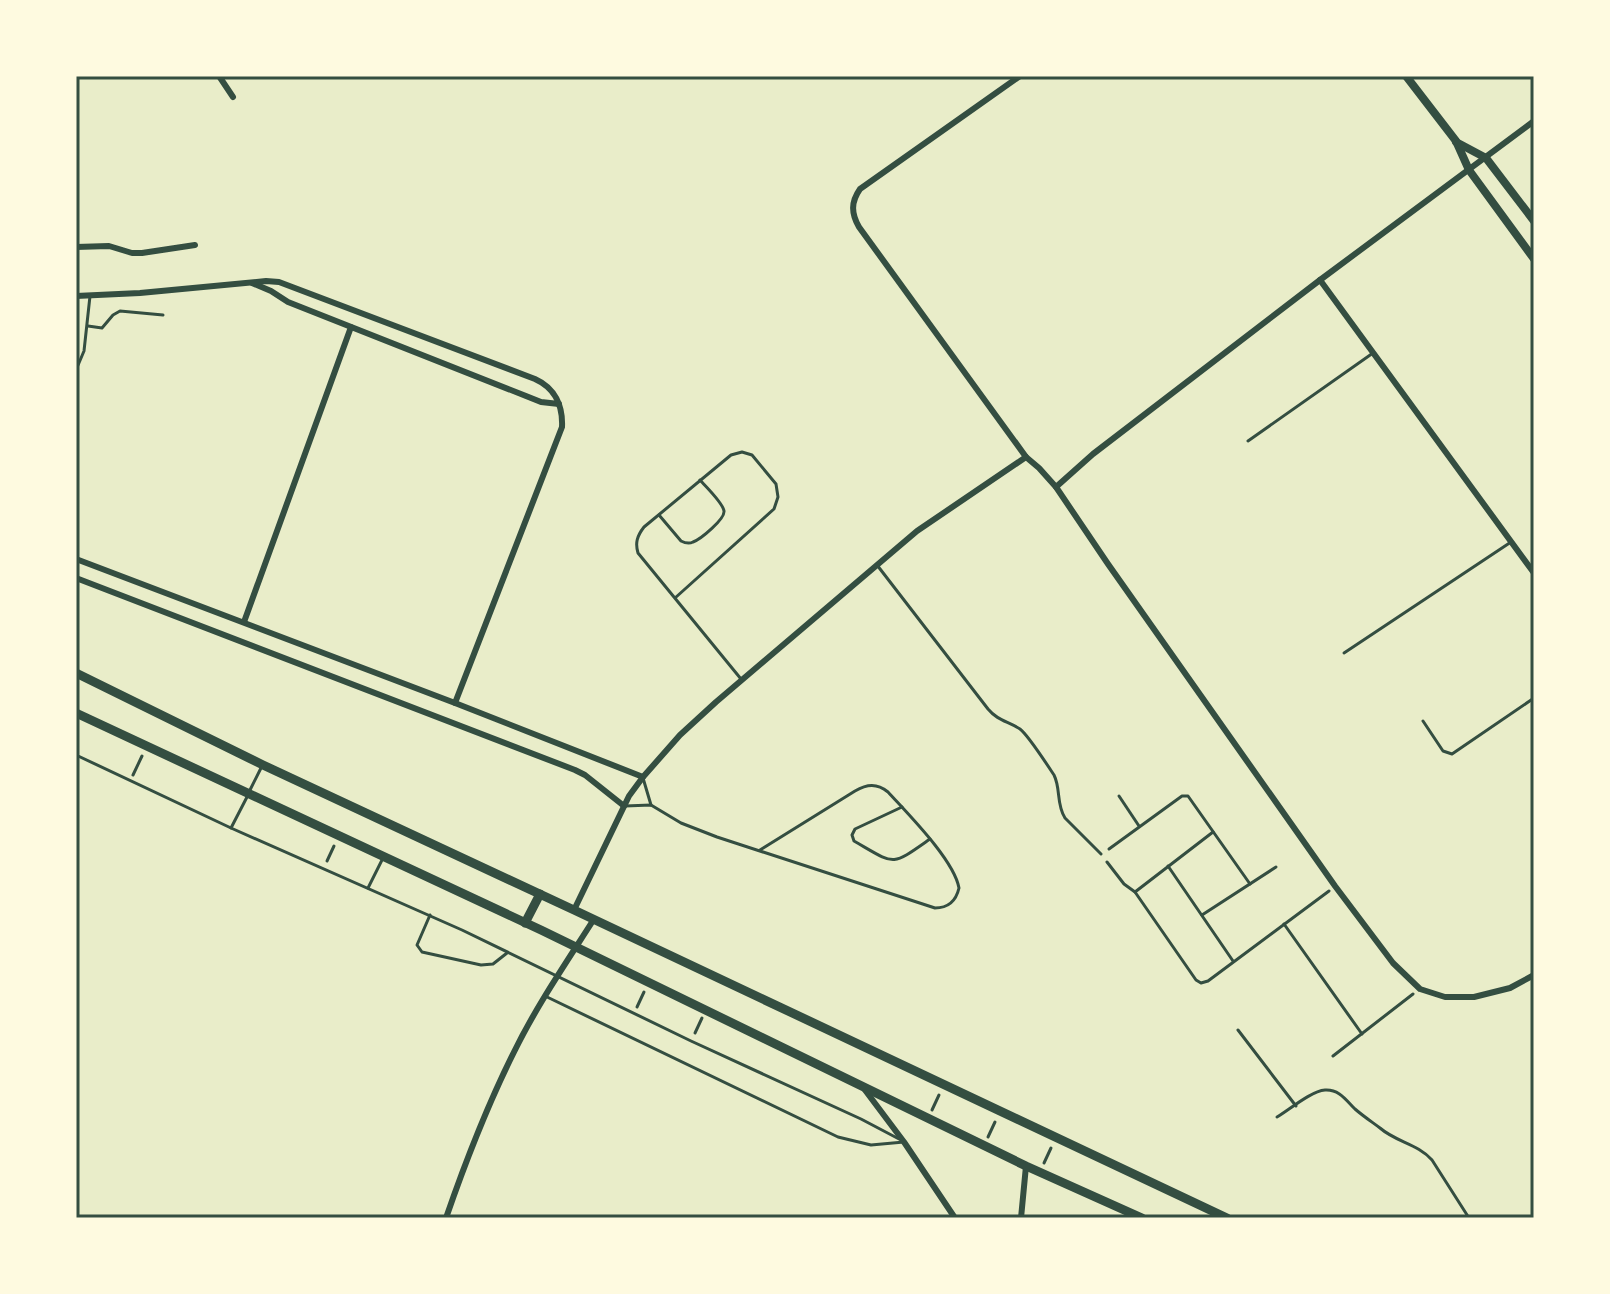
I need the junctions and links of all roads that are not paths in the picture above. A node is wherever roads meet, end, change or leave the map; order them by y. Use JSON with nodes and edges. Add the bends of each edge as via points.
{"nodes":[{"id":1,"x":219,"y":76,"type":"edge"},
{"id":2,"x":1020,"y":76,"type":"edge"},
{"id":3,"x":1406,"y":76,"type":"edge"},
{"id":4,"x":233,"y":97,"type":"dead end"},
{"id":5,"x":1534,"y":121,"type":"edge"},
{"id":6,"x":1456,"y":141,"type":"junction"},
{"id":7,"x":1486,"y":158,"type":"junction"},
{"id":8,"x":1469,"y":170,"type":"junction"},
{"id":9,"x":1534,"y":221,"type":"edge"},
{"id":10,"x":195,"y":245,"type":"dead end"},
{"id":11,"x":76,"y":247,"type":"edge"},
{"id":12,"x":1534,"y":259,"type":"edge"},
{"id":13,"x":1320,"y":280,"type":"junction"},
{"id":14,"x":252,"y":283,"type":"junction"},
{"id":15,"x":76,"y":296,"type":"edge"},
{"id":16,"x":90,"y":296,"type":"junction"},
{"id":17,"x":163,"y":315,"type":"dead end"},
{"id":18,"x":88,"y":326,"type":"junction"},
{"id":19,"x":351,"y":327,"type":"junction"},
{"id":20,"x":76,"y":338,"type":"edge"},
{"id":21,"x":85,"y":341,"type":"junction"},
{"id":22,"x":1373,"y":353,"type":"junction"},
{"id":23,"x":76,"y":370,"type":"edge"},
{"id":24,"x":559,"y":404,"type":"junction"},
{"id":25,"x":1248,"y":441,"type":"dead end"},
{"id":26,"x":1026,"y":457,"type":"junction"},
{"id":27,"x":700,"y":480,"type":"junction"},
{"id":28,"x":1056,"y":487,"type":"junction"},
{"id":29,"x":659,"y":515,"type":"junction"},
{"id":30,"x":1511,"y":542,"type":"junction"},
{"id":31,"x":1534,"y":553,"type":"edge"},
{"id":32,"x":76,"y":559,"type":"edge"},
{"id":33,"x":1525,"y":560,"type":"junction"},
{"id":34,"x":877,"y":565,"type":"junction"},
{"id":35,"x":1534,"y":573,"type":"edge"},
{"id":36,"x":76,"y":578,"type":"edge"},
{"id":37,"x":147,"y":587,"type":"junction"},
{"id":38,"x":675,"y":598,"type":"junction"},
{"id":39,"x":140,"y":603,"type":"junction"},
{"id":40,"x":244,"y":622,"type":"junction"},
{"id":41,"x":1344,"y":653,"type":"dead end"},
{"id":42,"x":369,"y":671,"type":"junction"},
{"id":43,"x":76,"y":673,"type":"edge"},
{"id":44,"x":742,"y":681,"type":"junction"},
{"id":45,"x":362,"y":687,"type":"junction"},
{"id":46,"x":1534,"y":698,"type":"edge"},
{"id":47,"x":455,"y":703,"type":"junction"},
{"id":48,"x":76,"y":713,"type":"edge"},
{"id":49,"x":1423,"y":721,"type":"dead end"},
{"id":50,"x":76,"y":755,"type":"edge"},
{"id":51,"x":263,"y":765,"type":"junction"},
{"id":52,"x":643,"y":777,"type":"junction"},
{"id":53,"x":248,"y":794,"type":"junction"},
{"id":54,"x":651,"y":805,"type":"junction"},
{"id":55,"x":624,"y":806,"type":"junction"},
{"id":56,"x":902,"y":807,"type":"junction"},
{"id":57,"x":231,"y":828,"type":"junction"},
{"id":58,"x":930,"y":838,"type":"junction"},
{"id":59,"x":760,"y":850,"type":"junction"},
{"id":60,"x":1101,"y":854,"type":"road end"},
{"id":61,"x":384,"y":857,"type":"junction"},
{"id":62,"x":368,"y":888,"type":"junction"},
{"id":63,"x":540,"y":894,"type":"junction"},
{"id":64,"x":574,"y":910,"type":"junction"},
{"id":65,"x":430,"y":915,"type":"junction"},
{"id":66,"x":594,"y":919,"type":"junction"},
{"id":67,"x":525,"y":923,"type":"junction"},
{"id":68,"x":576,"y":947,"type":"junction"},
{"id":69,"x":508,"y":952,"type":"junction"},
{"id":70,"x":1534,"y":975,"type":"edge"},
{"id":71,"x":557,"y":976,"type":"junction"},
{"id":72,"x":545,"y":996,"type":"junction"},
{"id":73,"x":1238,"y":1030,"type":"dead end"},
{"id":74,"x":861,"y":1084,"type":"junction"},
{"id":75,"x":1296,"y":1106,"type":"junction"},
{"id":76,"x":1277,"y":1117,"type":"dead end"},
{"id":77,"x":904,"y":1142,"type":"junction"},
{"id":78,"x":1026,"y":1166,"type":"junction"},
{"id":79,"x":446,"y":1218,"type":"edge"},
{"id":80,"x":955,"y":1218,"type":"edge"},
{"id":81,"x":1021,"y":1218,"type":"edge"},
{"id":82,"x":1142,"y":1218,"type":"edge"},
{"id":83,"x":1227,"y":1218,"type":"edge"},
{"id":84,"x":1469,"y":1218,"type":"edge"}],
"edges":[{"from":1,"to":4,"type":"street"},
{"from":2,"to":26,"type":"street","via":[[860,189],[852,212]]},
{"from":3,"to":6,"type":"street"},
{"from":5,"to":7,"type":"street"},
{"from":6,"to":7,"type":"street"},
{"from":6,"to":8,"type":"street"},
{"from":7,"to":8,"type":"street"},
{"from":7,"to":9,"type":"street"},
{"from":8,"to":12,"type":"street"},
{"from":8,"to":13,"type":"street"},
{"from":10,"to":11,"type":"street","via":[[142,253]]},
{"from":13,"to":22,"type":"street"},
{"from":13,"to":28,"type":"street"},
{"from":14,"to":16,"type":"street"},
{"from":14,"to":19,"type":"street"},
{"from":14,"to":24,"type":"street","via":[[272,281],[297,288],[535,379],[548,386]]},
{"from":15,"to":16,"type":"street"},
{"from":16,"to":18,"type":"lane"},
{"from":17,"to":18,"type":"lane","via":[[120,311],[102,328]]},
{"from":18,"to":21,"type":"lane"},
{"from":19,"to":24,"type":"street","via":[[533,399]]},
{"from":19,"to":40,"type":"street"},
{"from":20,"to":21,"type":"lane"},
{"from":21,"to":23,"type":"lane"},
{"from":22,"to":25,"type":"lane"},
{"from":22,"to":30,"type":"street"},
{"from":24,"to":47,"type":"street","via":[[559,434]]},
{"from":26,"to":28,"type":"street"},
{"from":26,"to":34,"type":"street","via":[[917,531]]},
{"from":27,"to":29,"type":"lane"},
{"from":27,"to":29,"type":"lane","via":[[724,511],[695,542],[681,541]]},
{"from":27,"to":38,"type":"lane","via":[[736,452],[747,452],[776,484],[778,497],[774,509]]},
{"from":28,"to":70,"type":"street","via":[[1393,963],[1420,989],[1445,997],[1474,997]]},
{"from":29,"to":38,"type":"lane","via":[[640,533],[636,546]]},
{"from":30,"to":33,"type":"street"},
{"from":30,"to":41,"type":"lane"},
{"from":31,"to":33,"type":"street"},
{"from":32,"to":37,"type":"street"},
{"from":33,"to":35,"type":"street"},
{"from":34,"to":44,"type":"street"},
{"from":34,"to":60,"type":"lane","via":[[988,709],[1025,734],[1058,785],[1060,811]]},
{"from":36,"to":39,"type":"street"},
{"from":37,"to":39,"type":"street"},
{"from":37,"to":40,"type":"street"},
{"from":38,"to":44,"type":"lane"},
{"from":39,"to":45,"type":"street"},
{"from":40,"to":42,"type":"street"},
{"from":42,"to":45,"type":"street"},
{"from":42,"to":47,"type":"street"},
{"from":43,"to":51,"type":"main road"},
{"from":44,"to":52,"type":"street","via":[[680,735]]},
{"from":45,"to":55,"type":"street","via":[[575,770]]},
{"from":46,"to":49,"type":"lane","via":[[1452,754],[1443,751]]},
{"from":47,"to":52,"type":"street"},
{"from":48,"to":53,"type":"main road"},
{"from":50,"to":57,"type":"lane"},
{"from":51,"to":53,"type":"lane"},
{"from":51,"to":63,"type":"main road"},
{"from":52,"to":54,"type":"lane"},
{"from":52,"to":55,"type":"street"},
{"from":53,"to":57,"type":"lane"},
{"from":53,"to":61,"type":"main road"},
{"from":54,"to":55,"type":"lane"},
{"from":54,"to":59,"type":"lane","via":[[681,823]]},
{"from":55,"to":64,"type":"street"},
{"from":56,"to":58,"type":"lane"},
{"from":56,"to":58,"type":"lane","via":[[855,829],[854,841],[892,860]]},
{"from":56,"to":59,"type":"lane","via":[[881,787],[862,787]]},
{"from":57,"to":62,"type":"lane"},
{"from":58,"to":59,"type":"lane","via":[[958,882],[954,901],[942,908]]},
{"from":61,"to":62,"type":"lane"},
{"from":61,"to":67,"type":"main road"},
{"from":62,"to":65,"type":"lane"},
{"from":63,"to":64,"type":"main road"},
{"from":63,"to":67,"type":"main road"},
{"from":64,"to":66,"type":"main road"},
{"from":65,"to":69,"type":"lane"},
{"from":65,"to":69,"type":"lane","via":[[417,945],[422,952],[481,965],[493,964]]},
{"from":66,"to":68,"type":"street"},
{"from":66,"to":83,"type":"main road"},
{"from":67,"to":68,"type":"main road"},
{"from":68,"to":71,"type":"street"},
{"from":68,"to":74,"type":"main road"},
{"from":69,"to":71,"type":"lane"},
{"from":71,"to":72,"type":"street"},
{"from":71,"to":77,"type":"lane"},
{"from":72,"to":77,"type":"lane","via":[[838,1137],[871,1145]]},
{"from":72,"to":79,"type":"street","via":[[514,1052]]},
{"from":73,"to":75,"type":"lane"},
{"from":74,"to":77,"type":"street"},
{"from":74,"to":78,"type":"main road"},
{"from":75,"to":76,"type":"lane"},
{"from":75,"to":84,"type":"lane","via":[[1322,1090],[1341,1094],[1391,1137],[1425,1152]]},
{"from":77,"to":80,"type":"street"},
{"from":78,"to":81,"type":"street"},
{"from":78,"to":82,"type":"main road"}]}
